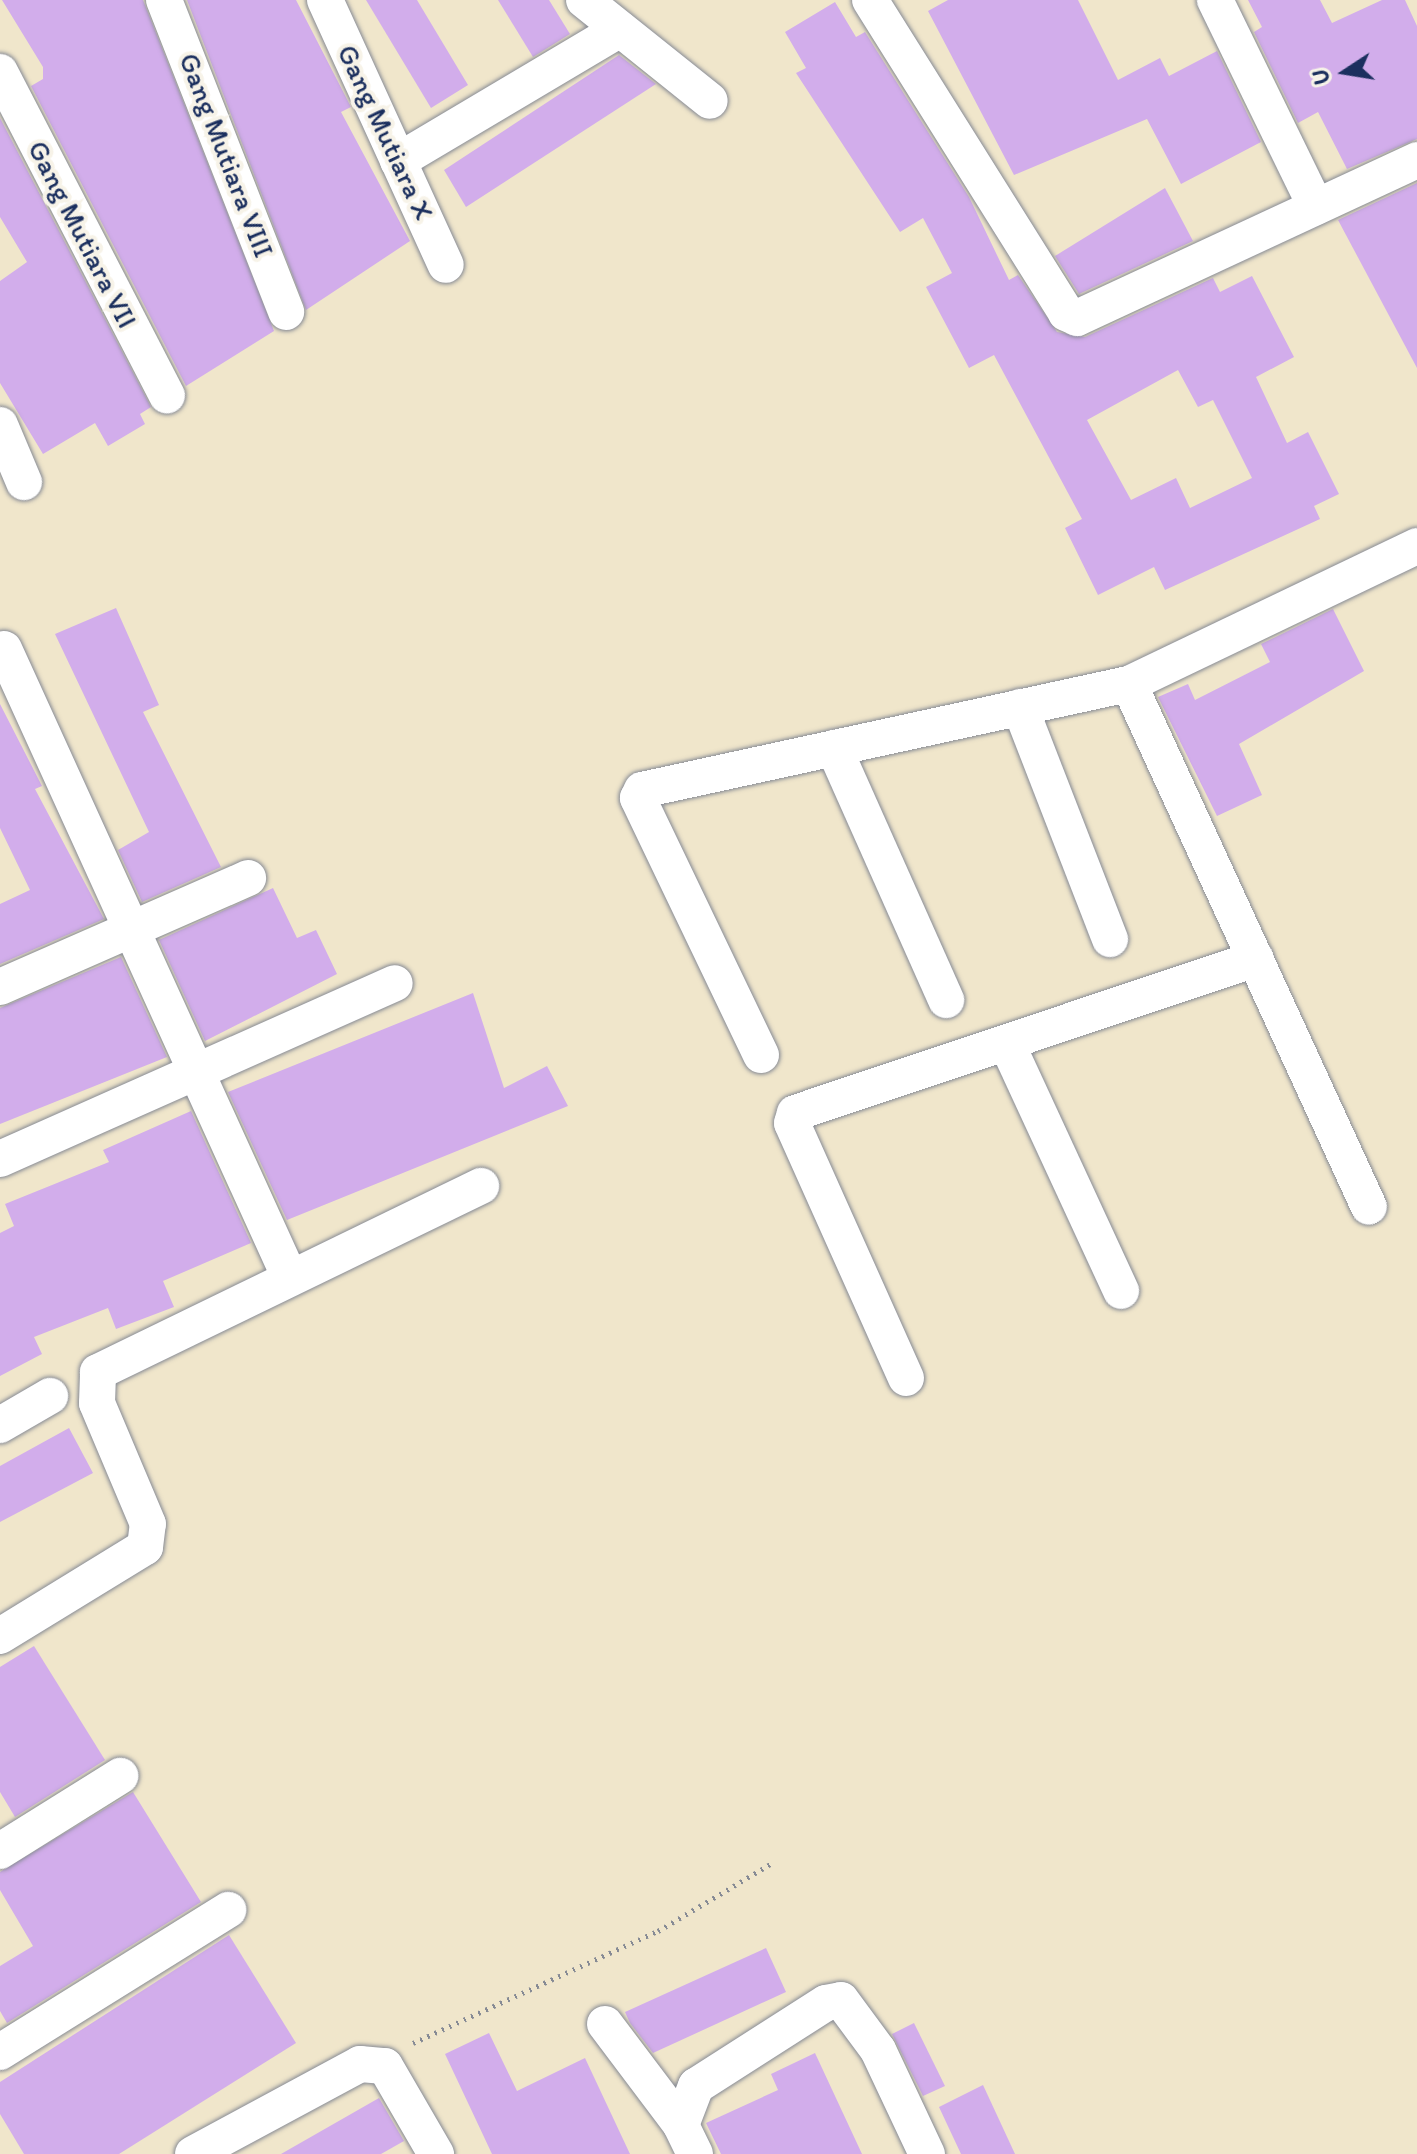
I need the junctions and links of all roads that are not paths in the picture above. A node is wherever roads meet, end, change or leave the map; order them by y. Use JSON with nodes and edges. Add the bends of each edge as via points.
{"nodes":[{"id":1,"x":164,"y":0,"type":"edge"},
{"id":2,"x":325,"y":0,"type":"edge"},
{"id":3,"x":584,"y":0,"type":"edge"},
{"id":4,"x":870,"y":0,"type":"edge"},
{"id":5,"x":1215,"y":0,"type":"edge"},
{"id":6,"x":620,"y":29,"type":"junction"},
{"id":7,"x":0,"y":72,"type":"edge"},
{"id":8,"x":710,"y":101,"type":"dead end"},
{"id":9,"x":1417,"y":160,"type":"edge"},
{"id":10,"x":398,"y":161,"type":"junction"},
{"id":11,"x":1316,"y":207,"type":"junction"},
{"id":12,"x":446,"y":265,"type":"dead end"},
{"id":13,"x":286,"y":312,"type":"dead end"},
{"id":14,"x":167,"y":395,"type":"dead end"},
{"id":15,"x":0,"y":425,"type":"edge"},
{"id":16,"x":24,"y":482,"type":"dead end"},
{"id":17,"x":1417,"y":546,"type":"edge"},
{"id":18,"x":4,"y":649,"type":"dead end"},
{"id":19,"x":1129,"y":684,"type":"junction"},
{"id":20,"x":1020,"y":707,"type":"junction"},
{"id":21,"x":834,"y":748,"type":"junction"},
{"id":22,"x":248,"y":878,"type":"dead end"},
{"id":23,"x":130,"y":927,"type":"junction"},
{"id":24,"x":1110,"y":939,"type":"dead end"},
{"id":25,"x":1256,"y":959,"type":"junction"},
{"id":26,"x":395,"y":983,"type":"dead end"},
{"id":27,"x":0,"y":987,"type":"edge"},
{"id":28,"x":946,"y":1000,"type":"dead end"},
{"id":29,"x":1007,"y":1044,"type":"junction"},
{"id":30,"x":761,"y":1055,"type":"dead end"},
{"id":31,"x":196,"y":1069,"type":"junction"},
{"id":32,"x":0,"y":1159,"type":"edge"},
{"id":33,"x":481,"y":1186,"type":"dead end"},
{"id":34,"x":1369,"y":1207,"type":"dead end"},
{"id":35,"x":290,"y":1278,"type":"junction"},
{"id":36,"x":1121,"y":1291,"type":"dead end"},
{"id":37,"x":906,"y":1378,"type":"dead end"},
{"id":38,"x":50,"y":1396,"type":"dead end"},
{"id":39,"x":0,"y":1425,"type":"edge"},
{"id":40,"x":0,"y":1636,"type":"edge"},
{"id":41,"x":120,"y":1776,"type":"dead end"},
{"id":42,"x":0,"y":1851,"type":"edge"},
{"id":43,"x":228,"y":1910,"type":"dead end"},
{"id":44,"x":605,"y":2024,"type":"dead end"},
{"id":45,"x":0,"y":2052,"type":"edge"},
{"id":46,"x":688,"y":2140,"type":"edge"},
{"id":47,"x":193,"y":2154,"type":"edge"},
{"id":48,"x":436,"y":2154,"type":"edge"},
{"id":49,"x":927,"y":2154,"type":"edge"}],
"edges":[{"from":1,"to":13,"type":"street","name":"Gang Mutiara VIII"},
{"from":2,"to":10,"type":"street","name":"Gang Mutiara X"},
{"from":3,"to":6,"type":"street"},
{"from":4,"to":11,"type":"street","via":[[1066,313],[1093,313]]},
{"from":5,"to":11,"type":"street"},
{"from":6,"to":8,"type":"street"},
{"from":6,"to":10,"type":"street"},
{"from":7,"to":14,"type":"street","name":"Gang Mutiara VII"},
{"from":9,"to":11,"type":"street"},
{"from":10,"to":12,"type":"street","name":"Gang Mutiara X"},
{"from":15,"to":16,"type":"street"},
{"from":17,"to":19,"type":"street"},
{"from":18,"to":23,"type":"street"},
{"from":19,"to":20,"type":"street"},
{"from":19,"to":25,"type":"street"},
{"from":20,"to":21,"type":"street"},
{"from":20,"to":24,"type":"street"},
{"from":21,"to":28,"type":"street"},
{"from":21,"to":30,"type":"street","via":[[650,784],[638,798]]},
{"from":22,"to":23,"type":"street"},
{"from":23,"to":27,"type":"street"},
{"from":23,"to":31,"type":"street"},
{"from":25,"to":29,"type":"street"},
{"from":25,"to":34,"type":"street"},
{"from":26,"to":31,"type":"street"},
{"from":29,"to":36,"type":"street"},
{"from":29,"to":37,"type":"street","via":[[795,1113],[792,1123]]},
{"from":31,"to":32,"type":"street"},
{"from":31,"to":35,"type":"street"},
{"from":33,"to":35,"type":"street"},
{"from":35,"to":40,"type":"street","via":[[98,1372],[97,1403],[148,1524],[145,1547]]},
{"from":38,"to":39,"type":"street"},
{"from":41,"to":42,"type":"street"},
{"from":43,"to":45,"type":"street"},
{"from":44,"to":46,"type":"street"},
{"from":46,"to":49,"type":"street","via":[[696,2086],[854,1991]]},
{"from":47,"to":48,"type":"street","via":[[360,2064],[385,2066]]}]}
